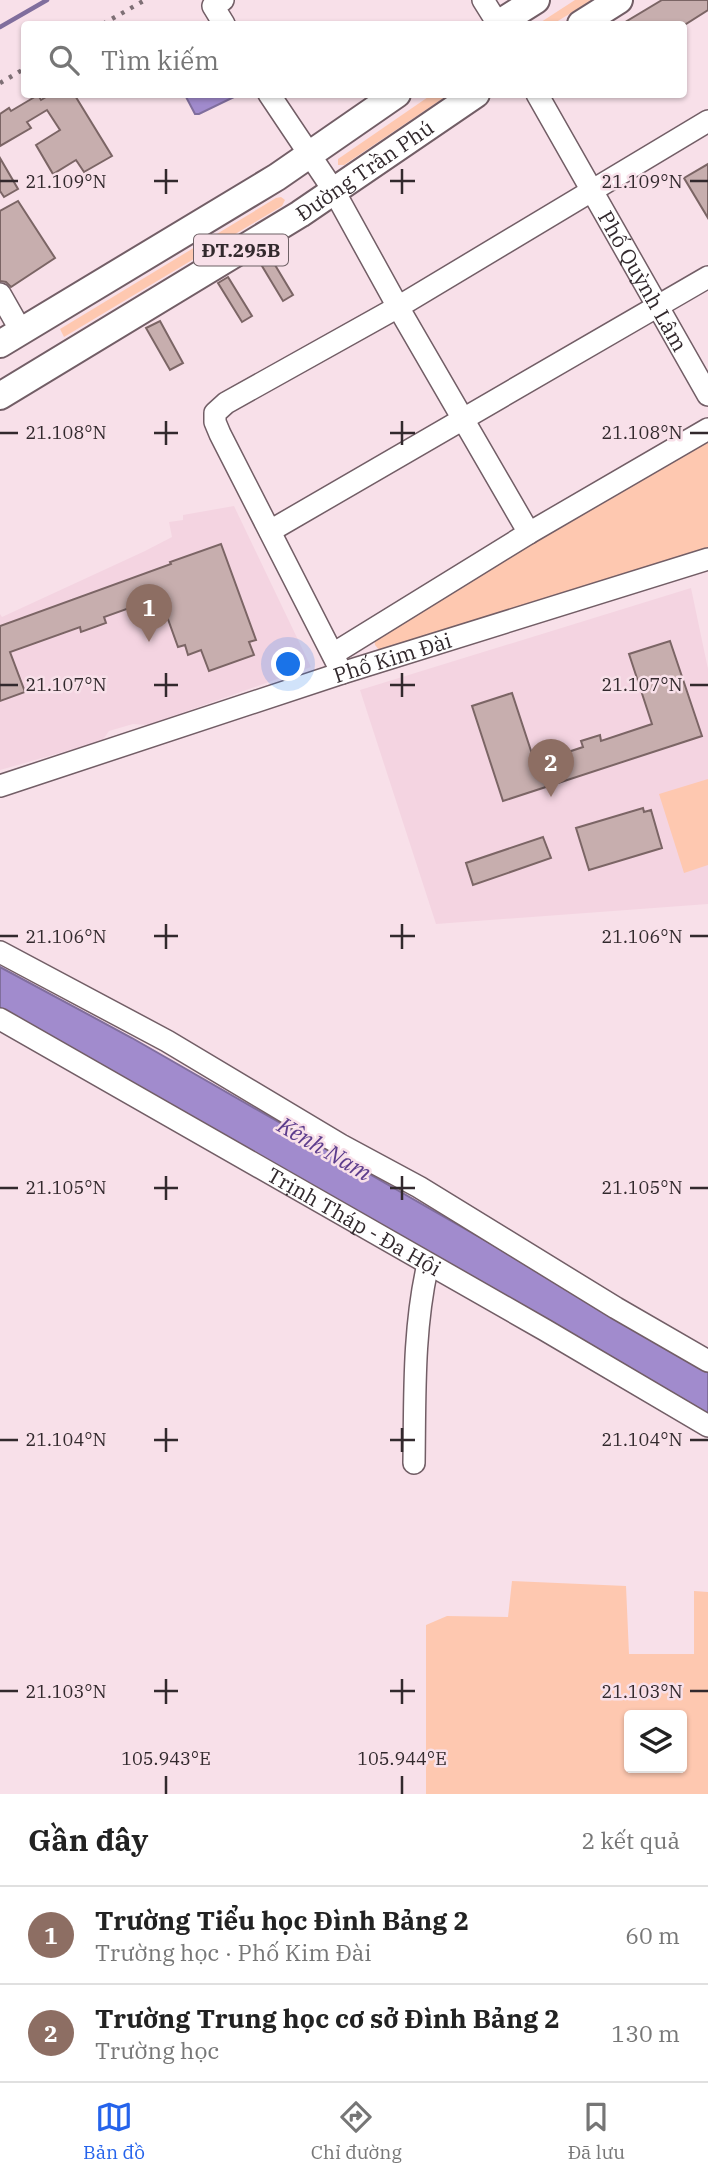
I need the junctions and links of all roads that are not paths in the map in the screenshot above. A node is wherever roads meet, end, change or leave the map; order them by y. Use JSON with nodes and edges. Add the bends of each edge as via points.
{"nodes":[{"id":1,"x":223,"y":0,"type":"edge"},
{"id":2,"x":483,"y":0,"type":"edge"},
{"id":3,"x":536,"y":0,"type":"edge"},
{"id":4,"x":619,"y":0,"type":"edge"},
{"id":5,"x":222,"y":21,"type":"edge"},
{"id":6,"x":496,"y":21,"type":"edge"},
{"id":7,"x":503,"y":21,"type":"edge"},
{"id":8,"x":586,"y":21,"type":"edge"},
{"id":9,"x":272,"y":98,"type":"edge"},
{"id":10,"x":391,"y":98,"type":"edge"},
{"id":11,"x":470,"y":98,"type":"edge"},
{"id":12,"x":539,"y":98,"type":"edge"},
{"id":13,"x":708,"y":121,"type":"edge"},
{"id":14,"x":309,"y":156,"type":"junction"},
{"id":15,"x":591,"y":190,"type":"junction"},
{"id":16,"x":334,"y":191,"type":"junction"},
{"id":17,"x":708,"y":277,"type":"edge"},
{"id":18,"x":0,"y":294,"type":"edge"},
{"id":19,"x":398,"y":307,"type":"junction"},
{"id":20,"x":658,"y":308,"type":"junction"},
{"id":21,"x":10,"y":338,"type":"edge"},
{"id":22,"x":708,"y":395,"type":"edge"},
{"id":23,"x":0,"y":396,"type":"edge"},
{"id":24,"x":464,"y":420,"type":"junction"},
{"id":25,"x":708,"y":429,"type":"edge"},
{"id":26,"x":270,"y":531,"type":"junction"},
{"id":27,"x":529,"y":533,"type":"junction"},
{"id":28,"x":708,"y":559,"type":"edge"},
{"id":29,"x":333,"y":654,"type":"junction"},
{"id":30,"x":342,"y":673,"type":"junction"},
{"id":31,"x":0,"y":786,"type":"edge"},
{"id":32,"x":0,"y":952,"type":"edge"},
{"id":33,"x":0,"y":1019,"type":"edge"},
{"id":34,"x":428,"y":1264,"type":"junction"},
{"id":35,"x":708,"y":1361,"type":"edge"},
{"id":36,"x":708,"y":1426,"type":"edge"},
{"id":37,"x":414,"y":1463,"type":"dead end"}],
"edges":[{"from":1,"to":5,"type":"street","via":[[213,6]]},
{"from":2,"to":6,"type":"street"},
{"from":3,"to":7,"type":"main road"},
{"from":4,"to":8,"type":"main road"},
{"from":9,"to":14,"type":"street"},
{"from":10,"to":14,"type":"main road","name":"Đường Trần Phú","number":"ĐT.295B"},
{"from":11,"to":16,"type":"main road","name":"Đường Trần Phú","number":"ĐT.295B"},
{"from":12,"to":15,"type":"street","name":"Phố Quỳnh Lâm"},
{"from":13,"to":15,"type":"street"},
{"from":14,"to":16,"type":"street"},
{"from":14,"to":21,"type":"main road","name":"Đường Trần Phú","number":"ĐT.295B"},
{"from":15,"to":19,"type":"street"},
{"from":15,"to":20,"type":"street","name":"Phố Quỳnh Lâm"},
{"from":16,"to":19,"type":"street"},
{"from":16,"to":23,"type":"main road","name":"Đường Trần Phú","number":"ĐT.295B"},
{"from":17,"to":20,"type":"street"},
{"from":18,"to":21,"type":"street"},
{"from":19,"to":24,"type":"street"},
{"from":19,"to":26,"type":"street","via":[[215,413],[220,434]]},
{"from":20,"to":22,"type":"street","name":"Phố Quỳnh Lâm"},
{"from":20,"to":24,"type":"street"},
{"from":24,"to":26,"type":"street"},
{"from":24,"to":27,"type":"street"},
{"from":25,"to":27,"type":"street"},
{"from":26,"to":29,"type":"street"},
{"from":27,"to":29,"type":"street"},
{"from":28,"to":30,"type":"street","name":"Phố Kim Đài"},
{"from":29,"to":30,"type":"street"},
{"from":30,"to":31,"type":"street","name":"Phố Kim Đài"},
{"from":32,"to":35,"type":"street","via":[[167,1041]]},
{"from":33,"to":34,"type":"street","name":"Trịnh Tháp - Đa Hội"},
{"from":34,"to":36,"type":"street","name":"Trịnh Tháp - Đa Hội"},
{"from":34,"to":37,"type":"street","via":[[417,1335]]}]}
